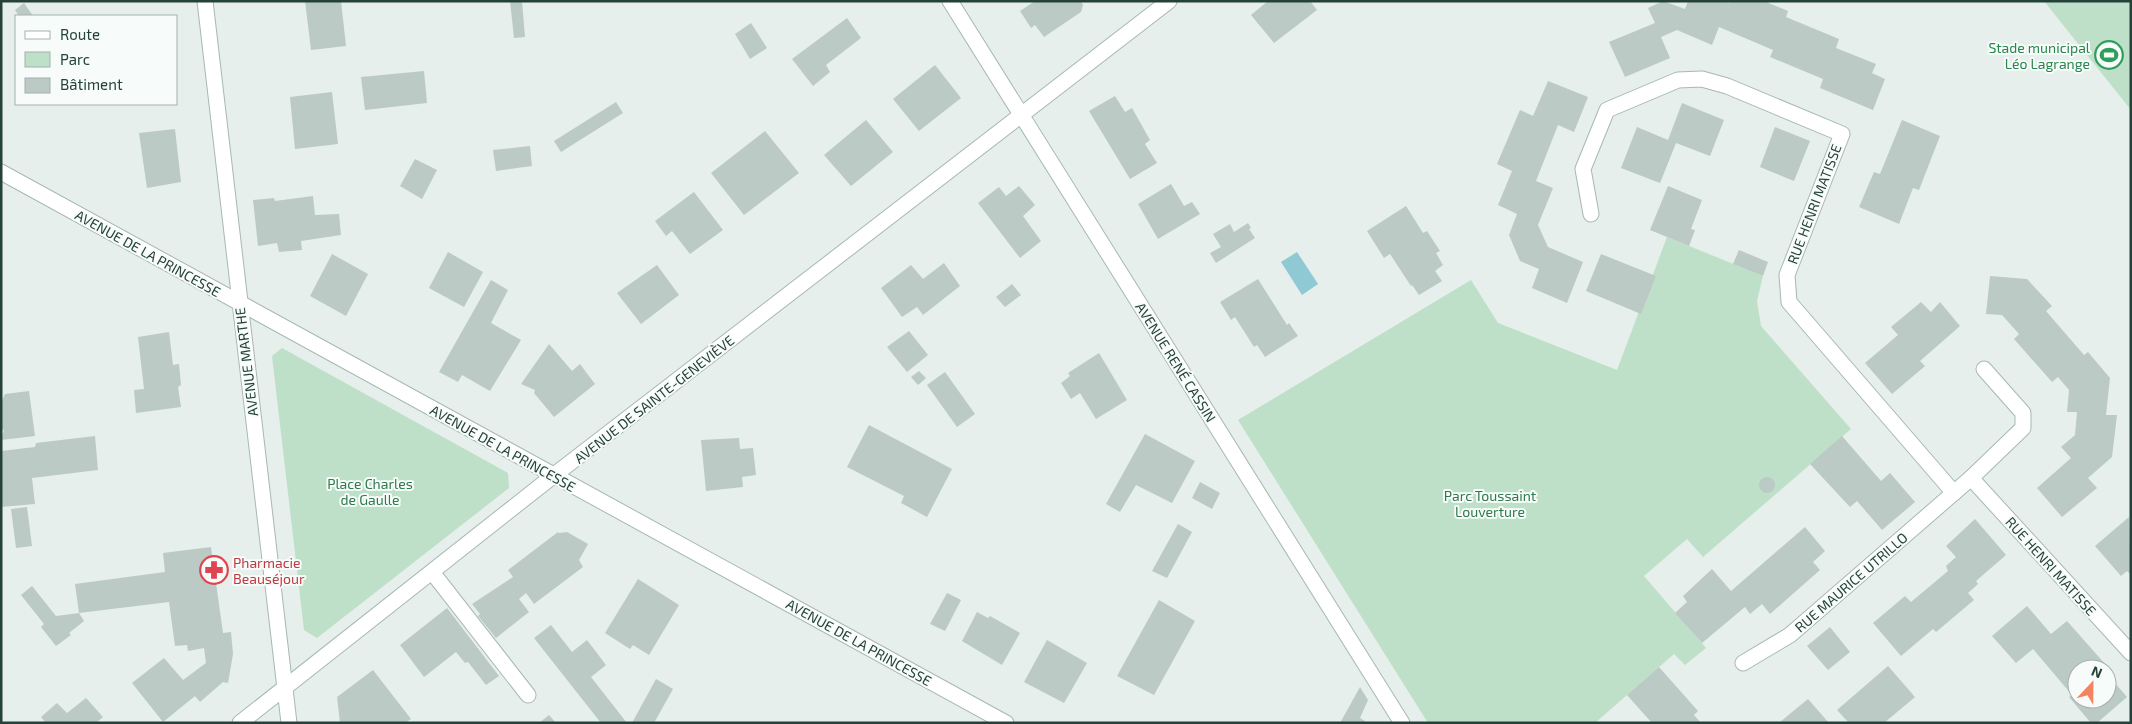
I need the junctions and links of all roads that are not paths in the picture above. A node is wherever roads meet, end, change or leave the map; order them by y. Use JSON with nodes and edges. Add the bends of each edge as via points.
{"nodes":[{"id":1,"x":205,"y":1,"type":"edge"},
{"id":2,"x":950,"y":1,"type":"edge"},
{"id":3,"x":1170,"y":1,"type":"edge"},
{"id":4,"x":1022,"y":115,"type":"junction"},
{"id":5,"x":1,"y":172,"type":"edge"},
{"id":6,"x":1591,"y":214,"type":"dead end"},
{"id":7,"x":239,"y":304,"type":"junction"},
{"id":8,"x":1984,"y":370,"type":"dead end"},
{"id":9,"x":553,"y":476,"type":"junction"},
{"id":10,"x":1971,"y":478,"type":"junction"},
{"id":11,"x":1954,"y":493,"type":"junction"},
{"id":12,"x":432,"y":572,"type":"junction"},
{"id":13,"x":2131,"y":653,"type":"edge"},
{"id":14,"x":1743,"y":663,"type":"dead end"},
{"id":15,"x":285,"y":688,"type":"junction"},
{"id":16,"x":528,"y":695,"type":"dead end"},
{"id":17,"x":240,"y":723,"type":"edge"},
{"id":18,"x":289,"y":723,"type":"edge"},
{"id":19,"x":1006,"y":723,"type":"edge"},
{"id":20,"x":1402,"y":723,"type":"edge"}],
"edges":[{"from":1,"to":7,"type":"street","name":"AVENUE MARTHE"},
{"from":2,"to":4,"type":"street","name":"AVENUE RENÉ CASSIN"},
{"from":3,"to":4,"type":"street","name":"AVENUE DE SAINTE-GENEVIÈVE"},
{"from":4,"to":9,"type":"street","name":"AVENUE DE SAINTE-GENEVIÈVE"},
{"from":4,"to":20,"type":"street","name":"AVENUE RENÉ CASSIN"},
{"from":5,"to":7,"type":"street","name":"AVENUE DE LA PRINCESSE"},
{"from":6,"to":11,"type":"street","name":"RUE HENRI MATISSE","via":[[1582,170],[1606,110],[1678,80],[1702,79],[1727,86],[1842,134],[1787,275],[1789,302]]},
{"from":7,"to":9,"type":"street","name":"AVENUE DE LA PRINCESSE"},
{"from":7,"to":15,"type":"street","name":"AVENUE MARTHE"},
{"from":8,"to":10,"type":"street","via":[[2023,413],[2024,428]]},
{"from":9,"to":12,"type":"street","name":"AVENUE DE SAINTE-GENEVIÈVE"},
{"from":9,"to":19,"type":"street","name":"AVENUE DE LA PRINCESSE"},
{"from":10,"to":11,"type":"street"},
{"from":10,"to":13,"type":"street","name":"RUE HENRI MATISSE"},
{"from":11,"to":14,"type":"street","name":"RUE MAURICE UTRILLO","via":[[1790,635]]},
{"from":12,"to":15,"type":"street","name":"AVENUE DE SAINTE-GENEVIÈVE"},
{"from":12,"to":16,"type":"street"},
{"from":15,"to":17,"type":"street","name":"AVENUE DE SAINTE-GENEVIÈVE"},
{"from":15,"to":18,"type":"street","name":"AVENUE MARTHE"}]}
